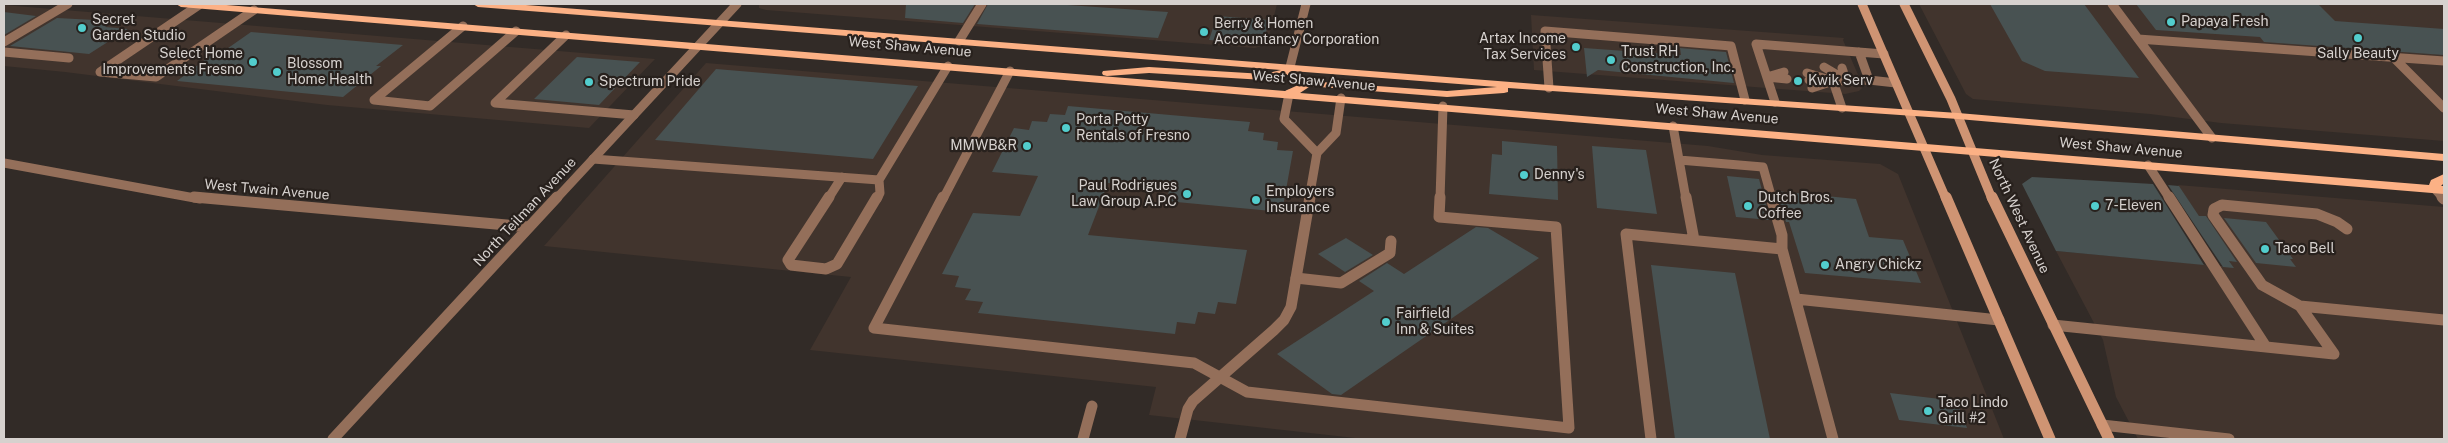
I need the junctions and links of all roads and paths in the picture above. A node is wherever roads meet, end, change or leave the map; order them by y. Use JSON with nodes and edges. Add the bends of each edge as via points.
{"nodes":[{"id":1,"x":68,"y":4,"type":"edge"},
{"id":2,"x":181,"y":4,"type":"edge"},
{"id":3,"x":478,"y":4,"type":"edge"},
{"id":4,"x":736,"y":4,"type":"edge"},
{"id":5,"x":982,"y":4,"type":"edge"},
{"id":6,"x":1306,"y":4,"type":"edge"},
{"id":7,"x":1862,"y":4,"type":"edge"},
{"id":8,"x":1904,"y":4,"type":"edge"},
{"id":9,"x":2112,"y":4,"type":"edge"},
{"id":10,"x":199,"y":5,"type":"junction"},
{"id":11,"x":231,"y":6,"type":"edge"},
{"id":12,"x":254,"y":10,"type":"junction"},
{"id":13,"x":720,"y":23,"type":"junction"},
{"id":14,"x":463,"y":26,"type":"junction"},
{"id":15,"x":516,"y":31,"type":"junction"},
{"id":16,"x":566,"y":35,"type":"junction"},
{"id":17,"x":2138,"y":39,"type":"junction"},
{"id":18,"x":959,"y":41,"type":"junction"},
{"id":19,"x":4,"y":42,"type":"edge"},
{"id":20,"x":699,"y":45,"type":"junction"},
{"id":21,"x":4,"y":52,"type":"edge"},
{"id":22,"x":1859,"y":52,"type":"junction"},
{"id":23,"x":1836,"y":54,"type":"junction"},
{"id":24,"x":1884,"y":54,"type":"junction"},
{"id":25,"x":1821,"y":57,"type":"dead end"},
{"id":26,"x":69,"y":58,"type":"dead end"},
{"id":27,"x":2393,"y":58,"type":"junction"},
{"id":28,"x":2444,"y":61,"type":"edge"},
{"id":29,"x":948,"y":66,"type":"junction"},
{"id":30,"x":1290,"y":67,"type":"junction"},
{"id":31,"x":1824,"y":67,"type":"dead end"},
{"id":32,"x":1842,"y":68,"type":"dead end"},
{"id":33,"x":1010,"y":71,"type":"junction"},
{"id":34,"x":1083,"y":77,"type":"junction"},
{"id":35,"x":1767,"y":77,"type":"junction"},
{"id":36,"x":1833,"y":80,"type":"junction"},
{"id":37,"x":1846,"y":80,"type":"junction"},
{"id":38,"x":1869,"y":80,"type":"junction"},
{"id":39,"x":1896,"y":82,"type":"junction"},
{"id":40,"x":1549,"y":88,"type":"junction"},
{"id":41,"x":1289,"y":94,"type":"junction"},
{"id":42,"x":1341,"y":98,"type":"junction"},
{"id":43,"x":1745,"y":100,"type":"junction"},
{"id":44,"x":1775,"y":102,"type":"junction"},
{"id":45,"x":1443,"y":106,"type":"junction"},
{"id":46,"x":1842,"y":108,"type":"junction"},
{"id":47,"x":2444,"y":108,"type":"edge"},
{"id":48,"x":1909,"y":112,"type":"junction"},
{"id":49,"x":634,"y":114,"type":"junction"},
{"id":50,"x":1958,"y":116,"type":"junction"},
{"id":51,"x":1673,"y":126,"type":"junction"},
{"id":52,"x":2212,"y":138,"type":"junction"},
{"id":53,"x":1924,"y":146,"type":"junction"},
{"id":54,"x":1972,"y":150,"type":"junction"},
{"id":55,"x":1317,"y":153,"type":"junction"},
{"id":56,"x":2444,"y":158,"type":"edge"},
{"id":57,"x":593,"y":159,"type":"junction"},
{"id":58,"x":1679,"y":160,"type":"junction"},
{"id":59,"x":4,"y":163,"type":"edge"},
{"id":60,"x":2148,"y":165,"type":"junction"},
{"id":61,"x":842,"y":177,"type":"junction"},
{"id":62,"x":2444,"y":178,"type":"edge"},
{"id":63,"x":879,"y":180,"type":"junction"},
{"id":64,"x":2440,"y":189,"type":"edge"},
{"id":65,"x":2444,"y":199,"type":"edge"},
{"id":66,"x":530,"y":227,"type":"junction"},
{"id":67,"x":2347,"y":229,"type":"dead end"},
{"id":68,"x":1694,"y":240,"type":"junction"},
{"id":69,"x":1391,"y":241,"type":"dead end"},
{"id":70,"x":1782,"y":249,"type":"junction"},
{"id":71,"x":1296,"y":278,"type":"junction"},
{"id":72,"x":1796,"y":299,"type":"junction"},
{"id":73,"x":2300,"y":306,"type":"junction"},
{"id":74,"x":1999,"y":320,"type":"junction"},
{"id":75,"x":2444,"y":320,"type":"edge"},
{"id":76,"x":2053,"y":325,"type":"junction"},
{"id":77,"x":2266,"y":347,"type":"junction"},
{"id":78,"x":1219,"y":375,"type":"junction"},
{"id":79,"x":1092,"y":406,"type":"dead end"},
{"id":80,"x":2102,"y":425,"type":"junction"},
{"id":81,"x":333,"y":439,"type":"edge"},
{"id":82,"x":1083,"y":439,"type":"edge"},
{"id":83,"x":1180,"y":439,"type":"edge"},
{"id":84,"x":1651,"y":439,"type":"edge"},
{"id":85,"x":1832,"y":439,"type":"edge"},
{"id":86,"x":2050,"y":439,"type":"edge"},
{"id":87,"x":2109,"y":439,"type":"edge"},
{"id":88,"x":2229,"y":439,"type":"edge"}],
"edges":[{"from":1,"to":19,"type":"street"},
{"from":2,"to":10,"type":"main road","name":"West Shaw Avenue"},
{"from":3,"to":13,"type":"main road","name":"West Shaw Avenue"},
{"from":4,"to":13,"type":"street","name":"North Teilman Avenue"},
{"from":5,"to":18,"type":"street"},
{"from":6,"to":30,"type":"street"},
{"from":7,"to":24,"type":"main road"},
{"from":8,"to":50,"type":"main road","name":"North West Avenue"},
{"from":9,"to":17,"type":"street"},
{"from":10,"to":11,"type":"main road","name":"West Shaw Avenue"},
{"from":10,"to":12,"type":"street","via":[[100,72],[156,78]]},
{"from":11,"to":12,"type":"main road","name":"West Shaw Avenue"},
{"from":12,"to":14,"type":"main road","name":"West Shaw Avenue"},
{"from":13,"to":18,"type":"main road","name":"West Shaw Avenue"},
{"from":13,"to":20,"type":"street","name":"North Teilman Avenue"},
{"from":14,"to":15,"type":"main road","name":"West Shaw Avenue"},
{"from":14,"to":15,"type":"street","via":[[374,100],[430,106]]},
{"from":15,"to":16,"type":"main road","name":"West Shaw Avenue"},
{"from":16,"to":20,"type":"main road","name":"West Shaw Avenue"},
{"from":16,"to":49,"type":"street","via":[[495,103]]},
{"from":17,"to":27,"type":"street"},
{"from":17,"to":52,"type":"street"},
{"from":18,"to":30,"type":"main road","name":"West Shaw Avenue"},
{"from":20,"to":29,"type":"main road","name":"West Shaw Avenue"},
{"from":20,"to":49,"type":"street","name":"North Teilman Avenue"},
{"from":21,"to":26,"type":"street"},
{"from":22,"to":23,"type":"street"},
{"from":22,"to":24,"type":"street"},
{"from":22,"to":38,"type":"street"},
{"from":23,"to":25,"type":"street"},
{"from":23,"to":35,"type":"street","via":[[1756,44]]},
{"from":24,"to":39,"type":"main road"},
{"from":27,"to":28,"type":"street"},
{"from":27,"to":47,"type":"street"},
{"from":29,"to":33,"type":"main road","name":"West Shaw Avenue"},
{"from":29,"to":63,"type":"street"},
{"from":30,"to":34,"type":"main road","via":[[1284,73],[1264,77],[1150,70]]},
{"from":30,"to":40,"type":"main road","name":"West Shaw Avenue"},
{"from":31,"to":37,"type":"street"},
{"from":32,"to":37,"type":"street"},
{"from":33,"to":34,"type":"main road","name":"West Shaw Avenue"},
{"from":33,"to":78,"type":"street","via":[[874,328],[1194,363]]},
{"from":34,"to":41,"type":"main road","name":"West Shaw Avenue"},
{"from":35,"to":35,"type":"street","via":[[1786,79]]},
{"from":35,"to":44,"type":"street"},
{"from":36,"to":36,"type":"street","via":[[1809,81]]},
{"from":36,"to":37,"type":"street"},
{"from":36,"to":46,"type":"street"},
{"from":37,"to":38,"type":"street"},
{"from":38,"to":39,"type":"street"},
{"from":39,"to":48,"type":"main road"},
{"from":40,"to":41,"type":"main road","via":[[1447,94],[1307,84]]},
{"from":40,"to":43,"type":"main road","name":"West Shaw Avenue"},
{"from":40,"to":43,"type":"street","via":[[1545,31],[1731,46]]},
{"from":41,"to":42,"type":"main road","name":"West Shaw Avenue"},
{"from":41,"to":55,"type":"street","via":[[1284,119]]},
{"from":42,"to":45,"type":"main road","name":"West Shaw Avenue"},
{"from":42,"to":55,"type":"street","via":[[1336,133]]},
{"from":43,"to":44,"type":"main road","name":"West Shaw Avenue"},
{"from":44,"to":46,"type":"main road","name":"West Shaw Avenue"},
{"from":45,"to":51,"type":"main road","name":"West Shaw Avenue"},
{"from":45,"to":78,"type":"street","via":[[1439,217],[1556,227],[1568,428],[1247,392]]},
{"from":46,"to":48,"type":"main road","name":"West Shaw Avenue"},
{"from":48,"to":50,"type":"main road","name":"West Shaw Avenue"},
{"from":48,"to":53,"type":"main road"},
{"from":49,"to":57,"type":"street","name":"North Teilman Avenue"},
{"from":50,"to":52,"type":"main road","name":"West Shaw Avenue"},
{"from":50,"to":54,"type":"main road","name":"North West Avenue"},
{"from":51,"to":53,"type":"main road","name":"West Shaw Avenue"},
{"from":51,"to":58,"type":"street"},
{"from":52,"to":56,"type":"main road","name":"West Shaw Avenue"},
{"from":53,"to":54,"type":"main road","name":"West Shaw Avenue"},
{"from":53,"to":74,"type":"main road"},
{"from":54,"to":60,"type":"main road","name":"West Shaw Avenue"},
{"from":54,"to":76,"type":"main road","name":"North West Avenue"},
{"from":55,"to":71,"type":"street"},
{"from":57,"to":61,"type":"street"},
{"from":57,"to":66,"type":"street","name":"North Teilman Avenue"},
{"from":58,"to":68,"type":"street"},
{"from":58,"to":70,"type":"street","via":[[1764,167],[1782,235]]},
{"from":59,"to":66,"type":"street","name":"West Twain Avenue","via":[[203,199]]},
{"from":60,"to":64,"type":"main road","name":"West Shaw Avenue"},
{"from":60,"to":77,"type":"street"},
{"from":61,"to":63,"type":"street"},
{"from":61,"to":63,"type":"street","via":[[788,260],[791,265],[826,269],[837,264],[880,193]]},
{"from":62,"to":64,"type":"main road","via":[[2435,183]]},
{"from":64,"to":65,"type":"street"},
{"from":66,"to":81,"type":"street","name":"North Teilman Avenue"},
{"from":67,"to":73,"type":"street","via":[[2317,214],[2222,205],[2214,208],[2213,215],[2262,285]]},
{"from":68,"to":70,"type":"street"},
{"from":68,"to":84,"type":"street","via":[[1626,234]]},
{"from":69,"to":71,"type":"street","via":[[1390,253],[1341,283]]},
{"from":70,"to":72,"type":"street"},
{"from":71,"to":78,"type":"street","via":[[1291,307],[1284,320]]},
{"from":72,"to":74,"type":"street"},
{"from":72,"to":85,"type":"street"},
{"from":73,"to":75,"type":"street"},
{"from":73,"to":77,"type":"street","via":[[2334,354]]},
{"from":74,"to":86,"type":"main road"},
{"from":76,"to":77,"type":"street"},
{"from":76,"to":80,"type":"main road","name":"North West Avenue"},
{"from":78,"to":83,"type":"street","via":[[1188,409]]},
{"from":79,"to":82,"type":"street"},
{"from":80,"to":87,"type":"main road","name":"North West Avenue"},
{"from":80,"to":88,"type":"street"}]}
